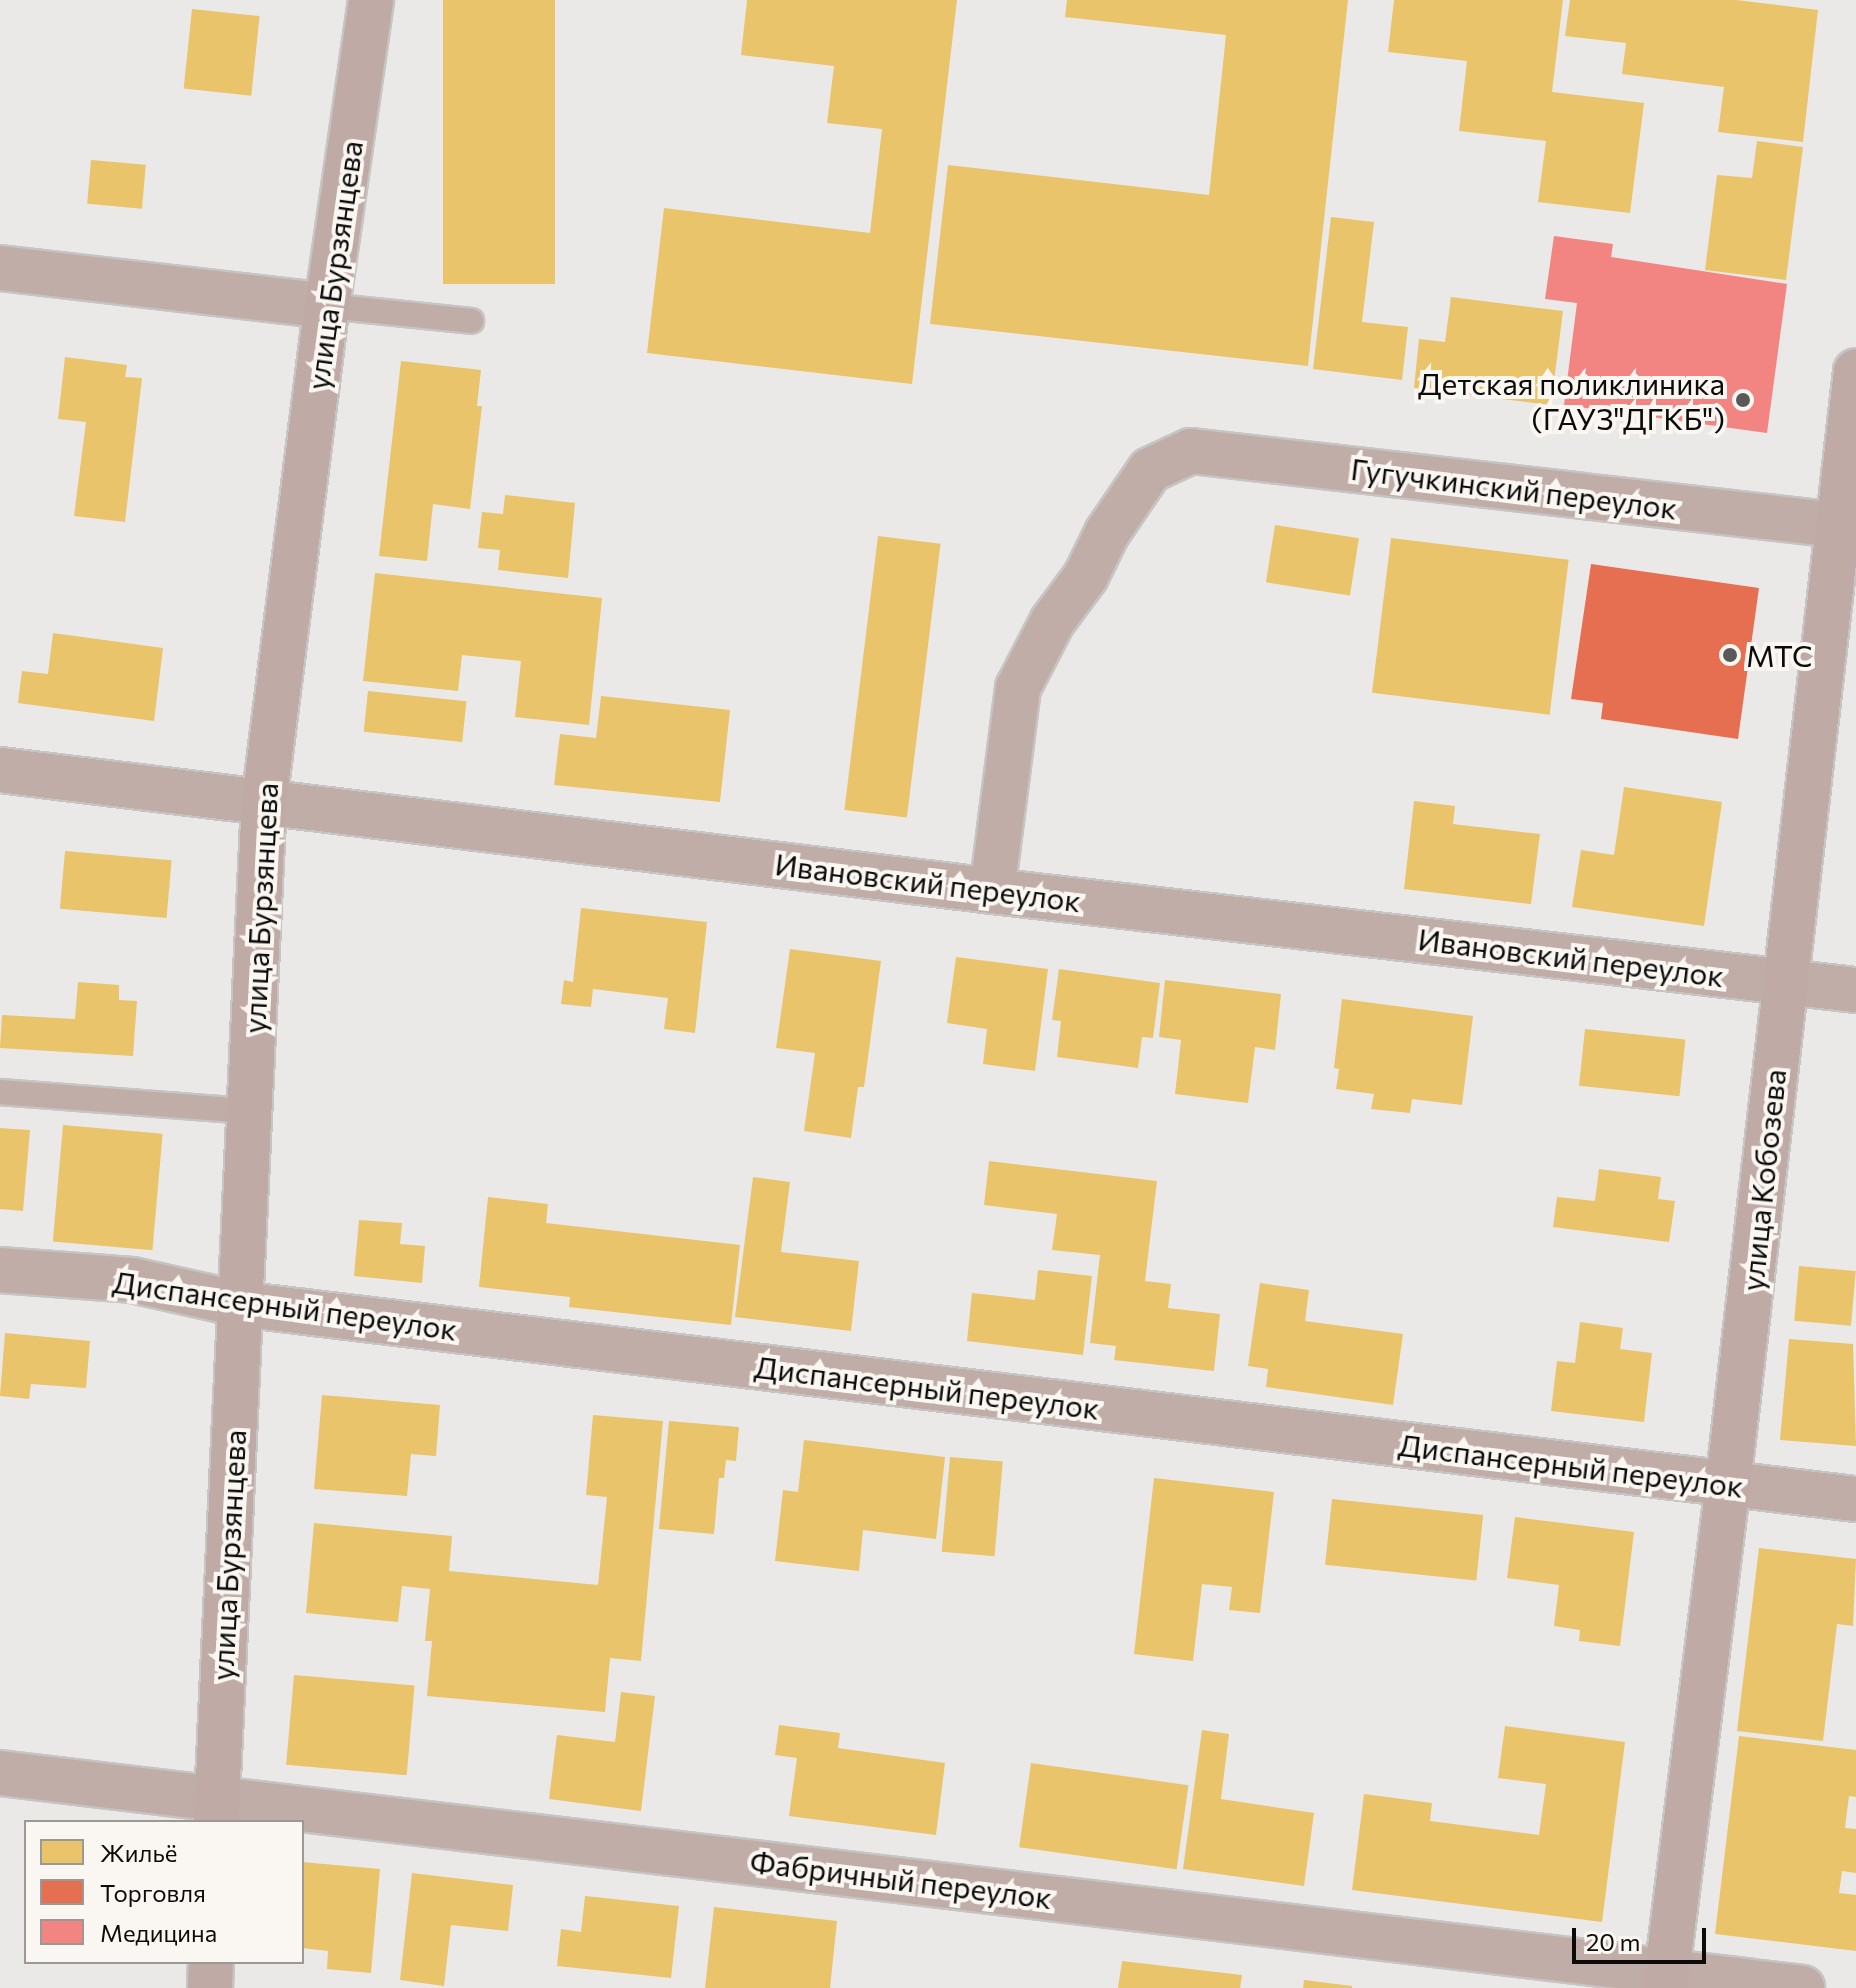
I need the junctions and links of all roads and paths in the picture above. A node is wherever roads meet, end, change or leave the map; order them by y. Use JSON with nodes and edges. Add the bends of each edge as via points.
{"nodes":[{"id":1,"x":371,"y":0,"type":"edge"},
{"id":2,"x":0,"y":268,"type":"edge"},
{"id":3,"x":327,"y":306,"type":"junction"},
{"id":4,"x":471,"y":321,"type":"dead end"},
{"id":5,"x":1856,"y":371,"type":"edge"},
{"id":6,"x":1836,"y":525,"type":"junction"},
{"id":7,"x":0,"y":770,"type":"edge"},
{"id":8,"x":264,"y":802,"type":"junction"},
{"id":9,"x":992,"y":891,"type":"junction"},
{"id":10,"x":1785,"y":982,"type":"junction"},
{"id":11,"x":1856,"y":990,"type":"edge"},
{"id":12,"x":0,"y":1092,"type":"edge"},
{"id":13,"x":249,"y":1111,"type":"junction"},
{"id":14,"x":0,"y":1270,"type":"edge"},
{"id":15,"x":239,"y":1304,"type":"junction"},
{"id":16,"x":1728,"y":1484,"type":"junction"},
{"id":17,"x":1856,"y":1499,"type":"edge"},
{"id":18,"x":0,"y":1773,"type":"edge"},
{"id":19,"x":216,"y":1810,"type":"edge"},
{"id":20,"x":301,"y":1820,"type":"edge"},
{"id":21,"x":304,"y":1820,"type":"edge"},
{"id":22,"x":211,"y":1964,"type":"edge"},
{"id":23,"x":1666,"y":1980,"type":"edge"},
{"id":24,"x":210,"y":1988,"type":"edge"},
{"id":25,"x":1802,"y":1988,"type":"edge"}],
"edges":[{"from":1,"to":3,"type":"street","name":"улица Бурзянцева"},
{"from":2,"to":3,"type":"street"},
{"from":3,"to":4,"type":"lane"},
{"from":3,"to":8,"type":"street","name":"улица Бурзянцева"},
{"from":5,"to":6,"type":"street","name":"улица Кобозева"},
{"from":6,"to":9,"type":"street","name":"Гугучкинский переулок","via":[[1191,451],[1150,470],[1052,622],[1018,688]]},
{"from":6,"to":10,"type":"street","name":"улица Кобозева"},
{"from":7,"to":8,"type":"street","name":"Ивановский переулок"},
{"from":8,"to":9,"type":"street","name":"Ивановский переулок"},
{"from":8,"to":13,"type":"street","name":"улица Бурзянцева"},
{"from":9,"to":10,"type":"street","name":"Ивановский переулок"},
{"from":10,"to":11,"type":"street","name":"Ивановский переулок"},
{"from":10,"to":16,"type":"street","name":"улица Кобозева"},
{"from":12,"to":13,"type":"lane"},
{"from":13,"to":15,"type":"street","name":"улица Бурзянцева"},
{"from":14,"to":15,"type":"street","name":"Диспансерный переулок","via":[[132,1280]]},
{"from":15,"to":16,"type":"street","name":"Диспансерный переулок"},
{"from":15,"to":19,"type":"street","name":"улица Бурзянцева"},
{"from":16,"to":17,"type":"street","name":"Диспансерный переулок"},
{"from":16,"to":23,"type":"street","name":"улица Кобозева"},
{"from":18,"to":19,"type":"street","name":"Фабричный переулок"},
{"from":19,"to":20,"type":"street","name":"Фабричный переулок"},
{"from":21,"to":23,"type":"street","name":"Фабричный переулок"},
{"from":22,"to":24,"type":"street"},
{"from":23,"to":25,"type":"street","name":"Фабричный переулок"}]}
